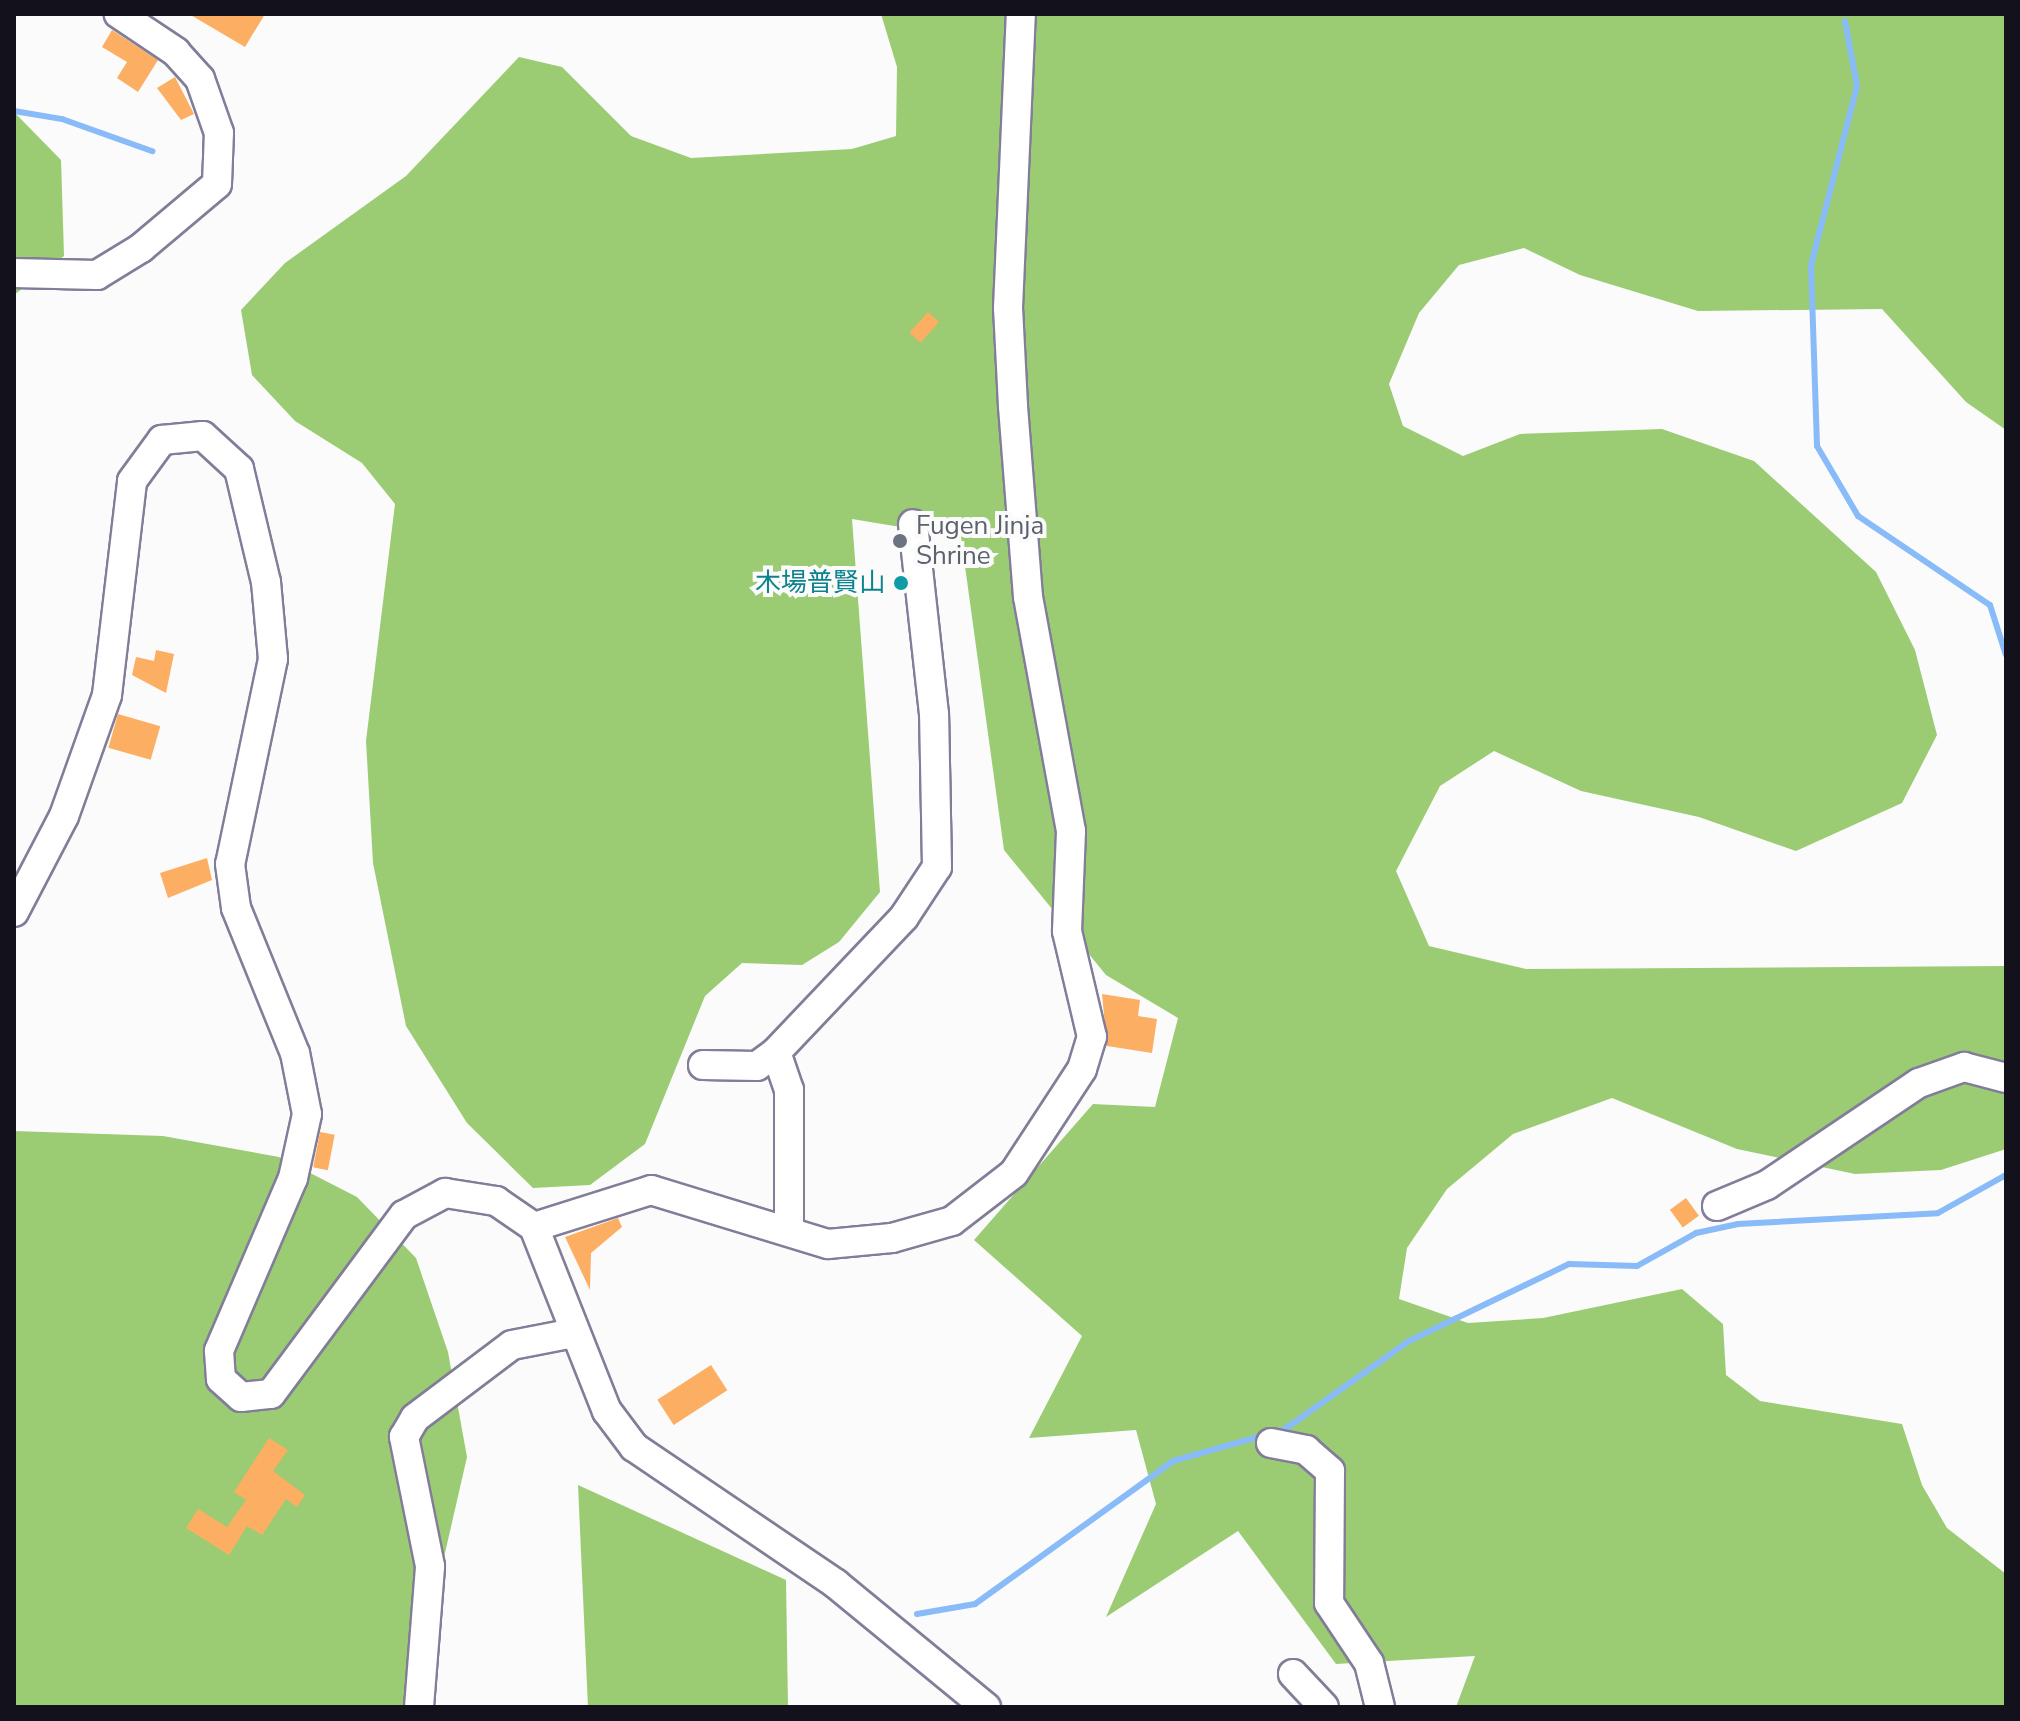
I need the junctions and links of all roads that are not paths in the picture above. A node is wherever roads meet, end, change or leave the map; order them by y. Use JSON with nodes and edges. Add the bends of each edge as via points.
{"nodes":[{"id":1,"x":119,"y":14,"type":"edge"},
{"id":2,"x":1021,"y":14,"type":"edge"},
{"id":3,"x":14,"y":273,"type":"edge"},
{"id":4,"x":913,"y":524,"type":"dead end"},
{"id":5,"x":14,"y":912,"type":"edge"},
{"id":6,"x":776,"y":1052,"type":"junction"},
{"id":7,"x":703,"y":1065,"type":"dead end"},
{"id":8,"x":2006,"y":1078,"type":"edge"},
{"id":9,"x":1717,"y":1206,"type":"dead end"},
{"id":10,"x":534,"y":1227,"type":"junction"},
{"id":11,"x":789,"y":1231,"type":"junction"},
{"id":12,"x":574,"y":1333,"type":"junction"},
{"id":13,"x":1271,"y":1443,"type":"dead end"},
{"id":14,"x":1293,"y":1674,"type":"dead end"},
{"id":15,"x":419,"y":1707,"type":"edge"},
{"id":16,"x":986,"y":1707,"type":"edge"},
{"id":17,"x":1324,"y":1707,"type":"edge"},
{"id":18,"x":1380,"y":1707,"type":"edge"}],
"edges":[{"from":1,"to":3,"type":"street","via":[[176,52],[200,79],[219,133],[217,184],[141,248],[97,275]]},
{"from":2,"to":11,"type":"street","via":[[1008,308],[1013,406],[1028,597],[1071,831],[1067,931],[1092,1037],[1057,1113],[1014,1173],[966,1215],[855,1245]]},
{"from":4,"to":6,"type":"street","via":[[934,714],[937,867],[904,917]]},
{"from":5,"to":10,"type":"street","via":[[64,816],[107,695],[132,481],[162,440],[203,436],[239,469],[266,582],[273,659],[230,864],[236,908],[295,1053],[307,1114],[293,1178],[219,1351],[221,1379],[241,1397],[271,1394],[372,1250],[426,1200],[445,1193],[479,1195]]},
{"from":6,"to":7,"type":"street","via":[[757,1066]]},
{"from":6,"to":11,"type":"street","via":[[789,1090]]},
{"from":8,"to":9,"type":"street","via":[[1964,1067],[1919,1083],[1767,1185]]},
{"from":10,"to":11,"type":"street","via":[[651,1190]]},
{"from":10,"to":12,"type":"street"},
{"from":12,"to":15,"type":"street","via":[[512,1345],[415,1418],[404,1437],[430,1566]]},
{"from":12,"to":16,"type":"street","via":[[607,1411],[649,1461],[836,1584]]},
{"from":13,"to":18,"type":"street","via":[[1306,1450],[1330,1471],[1329,1603],[1369,1663]]},
{"from":14,"to":17,"type":"street"}]}
